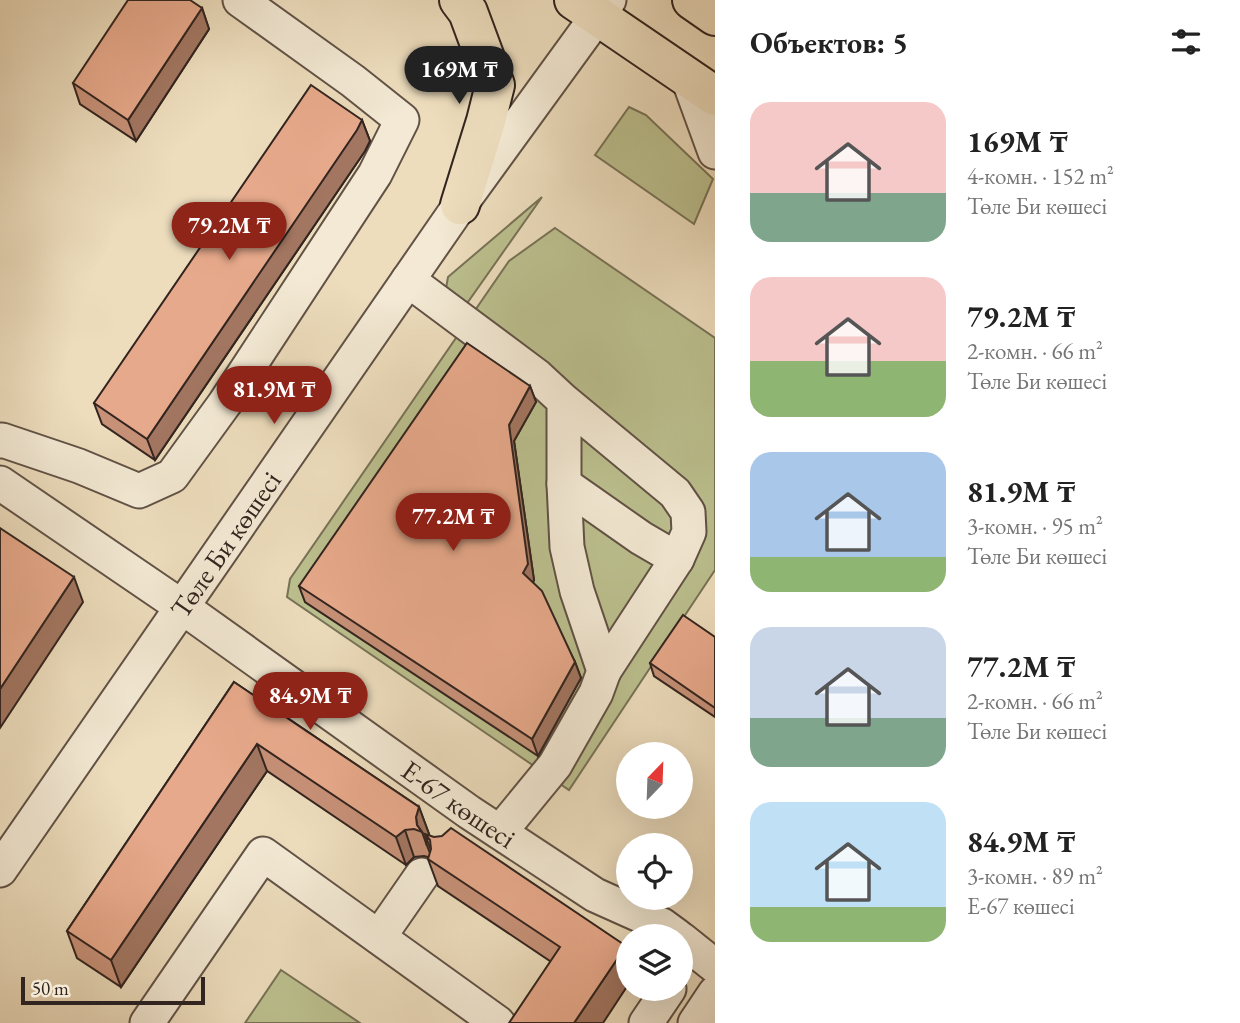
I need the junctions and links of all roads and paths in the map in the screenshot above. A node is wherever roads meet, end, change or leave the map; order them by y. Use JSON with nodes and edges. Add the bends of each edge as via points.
{"nodes":[{"id":1,"x":240,"y":0,"type":"edge"},
{"id":2,"x":459,"y":0,"type":"edge"},
{"id":3,"x":692,"y":0,"type":"edge"},
{"id":4,"x":593,"y":6,"type":"edge"},
{"id":5,"x":715,"y":16,"type":"edge"},
{"id":6,"x":701,"y":87,"type":"edge"},
{"id":7,"x":715,"y":152,"type":"edge"},
{"id":8,"x":460,"y":205,"type":"junction"},
{"id":9,"x":408,"y":280,"type":"junction"},
{"id":10,"x":564,"y":401,"type":"junction"},
{"id":11,"x":0,"y":441,"type":"edge"},
{"id":12,"x":0,"y":483,"type":"edge"},
{"id":13,"x":565,"y":484,"type":"junction"},
{"id":14,"x":677,"y":559,"type":"junction"},
{"id":15,"x":182,"y":607,"type":"junction"},
{"id":16,"x":604,"y":671,"type":"junction"},
{"id":17,"x":500,"y":832,"type":"junction"},
{"id":18,"x":0,"y":870,"type":"edge"},
{"id":19,"x":422,"y":876,"type":"dead end"},
{"id":20,"x":660,"y":924,"type":"edge"},
{"id":21,"x":379,"y":937,"type":"junction"},
{"id":22,"x":715,"y":993,"type":"edge"},
{"id":23,"x":661,"y":1001,"type":"edge"},
{"id":24,"x":147,"y":1023,"type":"edge"},
{"id":25,"x":498,"y":1023,"type":"edge"},
{"id":26,"x":646,"y":1023,"type":"edge"},
{"id":27,"x":695,"y":1023,"type":"edge"}],
"edges":[{"from":1,"to":11,"type":"street","via":[[402,120],[375,174],[172,476],[139,491]]},
{"from":2,"to":8,"type":"main road","via":[[468,12],[495,85]]},
{"from":3,"to":5,"type":"main road"},
{"from":4,"to":6,"type":"main road"},
{"from":4,"to":8,"type":"street","name":"Төле Би көшесі"},
{"from":6,"to":7,"type":"street"},
{"from":8,"to":9,"type":"street","name":"Төле Би көшесі"},
{"from":9,"to":10,"type":"street"},
{"from":9,"to":15,"type":"street","name":"Төле Би көшесі"},
{"from":10,"to":13,"type":"street"},
{"from":10,"to":14,"type":"street","via":[[675,493],[688,512],[689,533]]},
{"from":12,"to":15,"type":"street","name":"Е-67 көшесі"},
{"from":13,"to":14,"type":"street"},
{"from":13,"to":16,"type":"street","via":[[567,547]]},
{"from":14,"to":16,"type":"street"},
{"from":15,"to":17,"type":"street","name":"Е-67 көшесі","via":[[461,823]]},
{"from":15,"to":18,"type":"street","name":"Төле Би көшесі"},
{"from":16,"to":17,"type":"street","via":[[555,765]]},
{"from":17,"to":20,"type":"street","name":"Е-67 көшесі","via":[[595,895]]},
{"from":19,"to":21,"type":"street"},
{"from":21,"to":24,"type":"street","via":[[263,855]]},
{"from":21,"to":25,"type":"street"},
{"from":22,"to":27,"type":"street"},
{"from":23,"to":26,"type":"street"}]}
